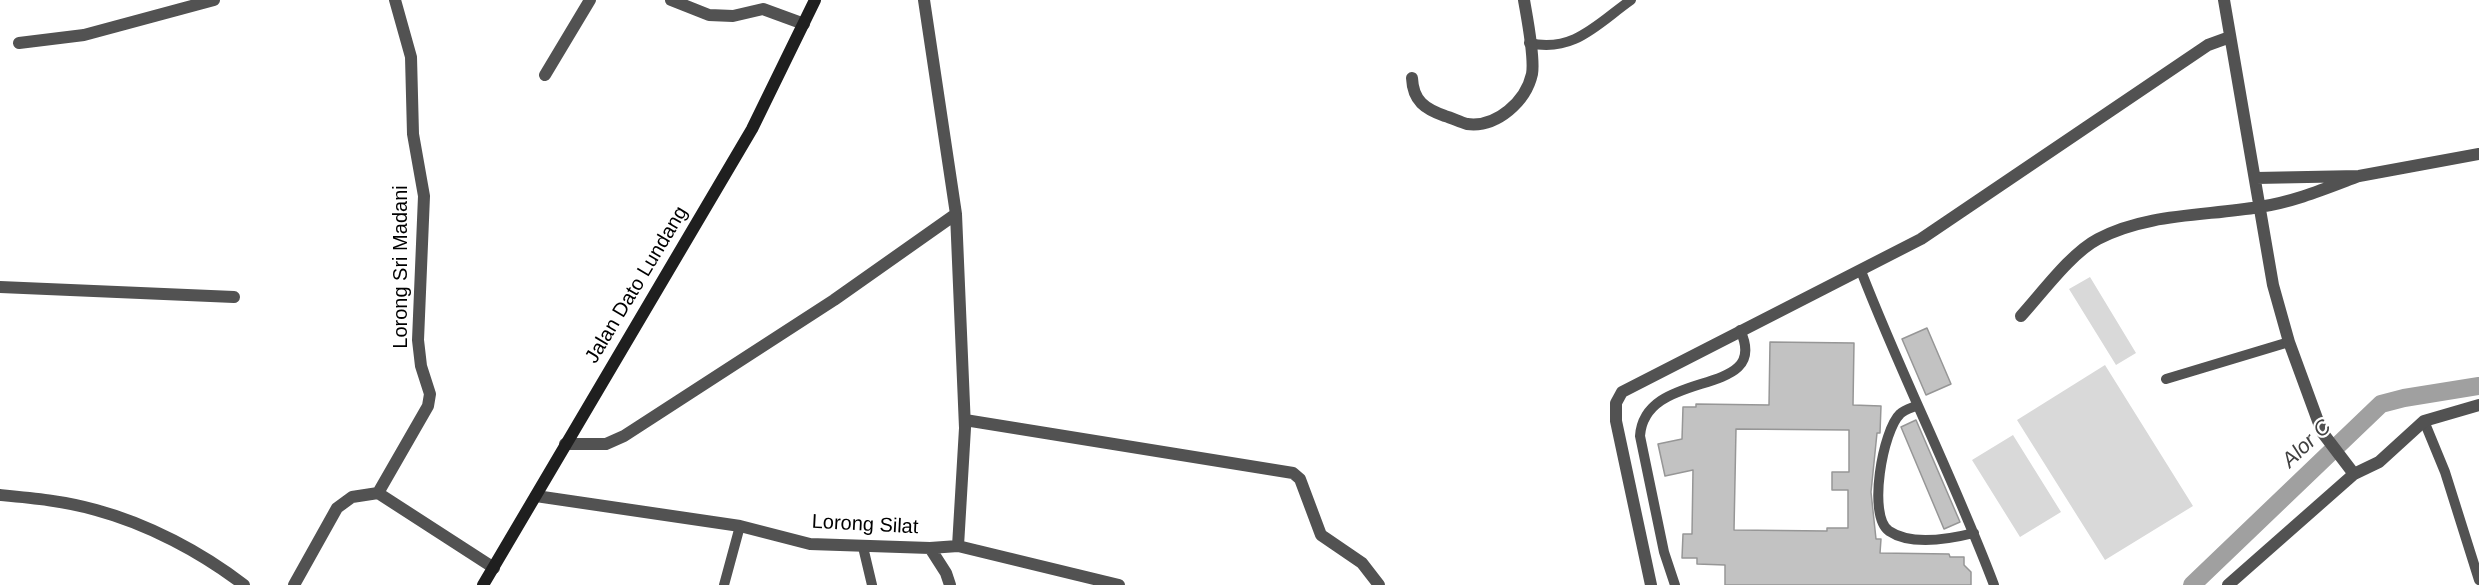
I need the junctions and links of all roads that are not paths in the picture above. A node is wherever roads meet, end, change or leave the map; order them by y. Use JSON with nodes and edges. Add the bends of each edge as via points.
{"nodes":[{"id":1,"x":214,"y":0,"type":"edge"},
{"id":2,"x":395,"y":0,"type":"edge"},
{"id":3,"x":590,"y":0,"type":"edge"},
{"id":4,"x":670,"y":0,"type":"edge"},
{"id":5,"x":815,"y":0,"type":"edge"},
{"id":6,"x":924,"y":0,"type":"edge"},
{"id":7,"x":1524,"y":0,"type":"edge"},
{"id":8,"x":1631,"y":0,"type":"edge"},
{"id":9,"x":2224,"y":0,"type":"edge"},
{"id":10,"x":804,"y":24,"type":"junction"},
{"id":11,"x":2230,"y":37,"type":"junction"},
{"id":12,"x":19,"y":43,"type":"dead end"},
{"id":13,"x":1529,"y":43,"type":"junction"},
{"id":14,"x":545,"y":75,"type":"dead end"},
{"id":15,"x":1412,"y":78,"type":"dead end"},
{"id":16,"x":2479,"y":154,"type":"edge"},
{"id":17,"x":2359,"y":176,"type":"junction"},
{"id":18,"x":2256,"y":178,"type":"junction"},
{"id":19,"x":2259,"y":207,"type":"junction"},
{"id":20,"x":956,"y":214,"type":"junction"},
{"id":21,"x":1861,"y":271,"type":"junction"},
{"id":22,"x":0,"y":287,"type":"edge"},
{"id":23,"x":234,"y":297,"type":"dead end"},
{"id":24,"x":2021,"y":316,"type":"dead end"},
{"id":25,"x":1740,"y":330,"type":"junction"},
{"id":26,"x":2289,"y":342,"type":"junction"},
{"id":27,"x":2166,"y":379,"type":"dead end"},
{"id":28,"x":2479,"y":405,"type":"edge"},
{"id":29,"x":1916,"y":406,"type":"junction"},
{"id":30,"x":965,"y":420,"type":"junction"},
{"id":31,"x":2424,"y":420,"type":"junction"},
{"id":32,"x":565,"y":444,"type":"junction"},
{"id":33,"x":2351,"y":470,"type":"junction"},
{"id":34,"x":378,"y":493,"type":"junction"},
{"id":35,"x":0,"y":495,"type":"edge"},
{"id":36,"x":536,"y":496,"type":"junction"},
{"id":37,"x":740,"y":526,"type":"junction"},
{"id":38,"x":1974,"y":533,"type":"junction"},
{"id":39,"x":958,"y":546,"type":"junction"},
{"id":40,"x":863,"y":547,"type":"junction"},
{"id":41,"x":930,"y":548,"type":"junction"},
{"id":42,"x":494,"y":568,"type":"junction"},
{"id":43,"x":2479,"y":580,"type":"edge"},
{"id":44,"x":244,"y":585,"type":"edge"},
{"id":45,"x":294,"y":585,"type":"edge"},
{"id":46,"x":483,"y":585,"type":"edge"},
{"id":47,"x":724,"y":585,"type":"edge"},
{"id":48,"x":872,"y":585,"type":"edge"},
{"id":49,"x":950,"y":585,"type":"edge"},
{"id":50,"x":1119,"y":585,"type":"edge"},
{"id":51,"x":1379,"y":585,"type":"edge"},
{"id":52,"x":1651,"y":585,"type":"edge"},
{"id":53,"x":1675,"y":585,"type":"edge"},
{"id":54,"x":1994,"y":585,"type":"edge"},
{"id":55,"x":2228,"y":585,"type":"edge"}],
"edges":[{"from":1,"to":12,"type":"street","via":[[84,35]]},
{"from":2,"to":34,"type":"street","name":"Lorong Sri Madani","via":[[411,57],[413,134],[424,196],[418,340],[430,394],[428,406]]},
{"from":3,"to":14,"type":"street"},
{"from":4,"to":10,"type":"street","via":[[709,15],[733,16],[763,9]]},
{"from":5,"to":10,"type":"main road","name":"Jalan Dato Lundang"},
{"from":6,"to":20,"type":"street"},
{"from":7,"to":13,"type":"street"},
{"from":8,"to":13,"type":"lane","via":[[1572,42],[1554,46]]},
{"from":9,"to":11,"type":"street"},
{"from":10,"to":32,"type":"main road","name":"Jalan Dato Lundang","via":[[752,129]]},
{"from":11,"to":18,"type":"street"},
{"from":11,"to":21,"type":"street","via":[[2208,45],[2107,110],[1921,239]]},
{"from":13,"to":15,"type":"street","via":[[1532,72],[1526,92],[1511,110],[1491,120],[1469,124],[1427,110],[1416,98]]},
{"from":16,"to":17,"type":"street"},
{"from":17,"to":18,"type":"street"},
{"from":17,"to":19,"type":"street","via":[[2315,193]]},
{"from":18,"to":19,"type":"street"},
{"from":19,"to":24,"type":"street","via":[[2193,214],[2124,228],[2097,239],[2076,256]]},
{"from":19,"to":26,"type":"street","via":[[2273,285]]},
{"from":20,"to":30,"type":"street"},
{"from":20,"to":32,"type":"street","via":[[834,300],[624,436],[606,444]]},
{"from":21,"to":25,"type":"street"},
{"from":21,"to":29,"type":"lane"},
{"from":22,"to":23,"type":"street"},
{"from":25,"to":52,"type":"street","via":[[1622,392],[1616,403],[1616,421]]},
{"from":25,"to":53,"type":"lane","via":[[1747,346],[1745,362],[1738,370],[1695,384],[1661,401],[1640,426],[1661,541]]},
{"from":26,"to":27,"type":"lane"},
{"from":26,"to":33,"type":"street","via":[[2322,432]]},
{"from":28,"to":31,"type":"street"},
{"from":29,"to":38,"type":"lane"},
{"from":29,"to":38,"type":"lane","via":[[1901,412],[1890,433],[1882,459],[1879,515],[1887,530],[1904,536],[1935,539]]},
{"from":30,"to":39,"type":"street"},
{"from":30,"to":51,"type":"street","via":[[1293,473],[1300,479],[1321,535],[1362,563]]},
{"from":31,"to":33,"type":"street","via":[[2379,462]]},
{"from":31,"to":43,"type":"lane"},
{"from":32,"to":36,"type":"main road","name":"Jalan Dato Lundang"},
{"from":33,"to":55,"type":"street"},
{"from":34,"to":42,"type":"street"},
{"from":34,"to":45,"type":"street","via":[[352,497],[337,508]]},
{"from":35,"to":44,"type":"street","via":[[94,509],[139,523]]},
{"from":36,"to":37,"type":"street","name":"Lorong Silat"},
{"from":36,"to":42,"type":"main road","name":"Jalan Dato Lundang"},
{"from":37,"to":40,"type":"street","name":"Lorong Silat","via":[[810,544]]},
{"from":37,"to":47,"type":"lane"},
{"from":38,"to":54,"type":"lane"},
{"from":39,"to":41,"type":"street","name":"Lorong Silat"},
{"from":39,"to":50,"type":"street","name":"Lorong Silat"},
{"from":40,"to":41,"type":"street","name":"Lorong Silat"},
{"from":40,"to":48,"type":"lane"},
{"from":41,"to":49,"type":"street"},
{"from":42,"to":46,"type":"main road","name":"Jalan Dato Lundang"}]}
